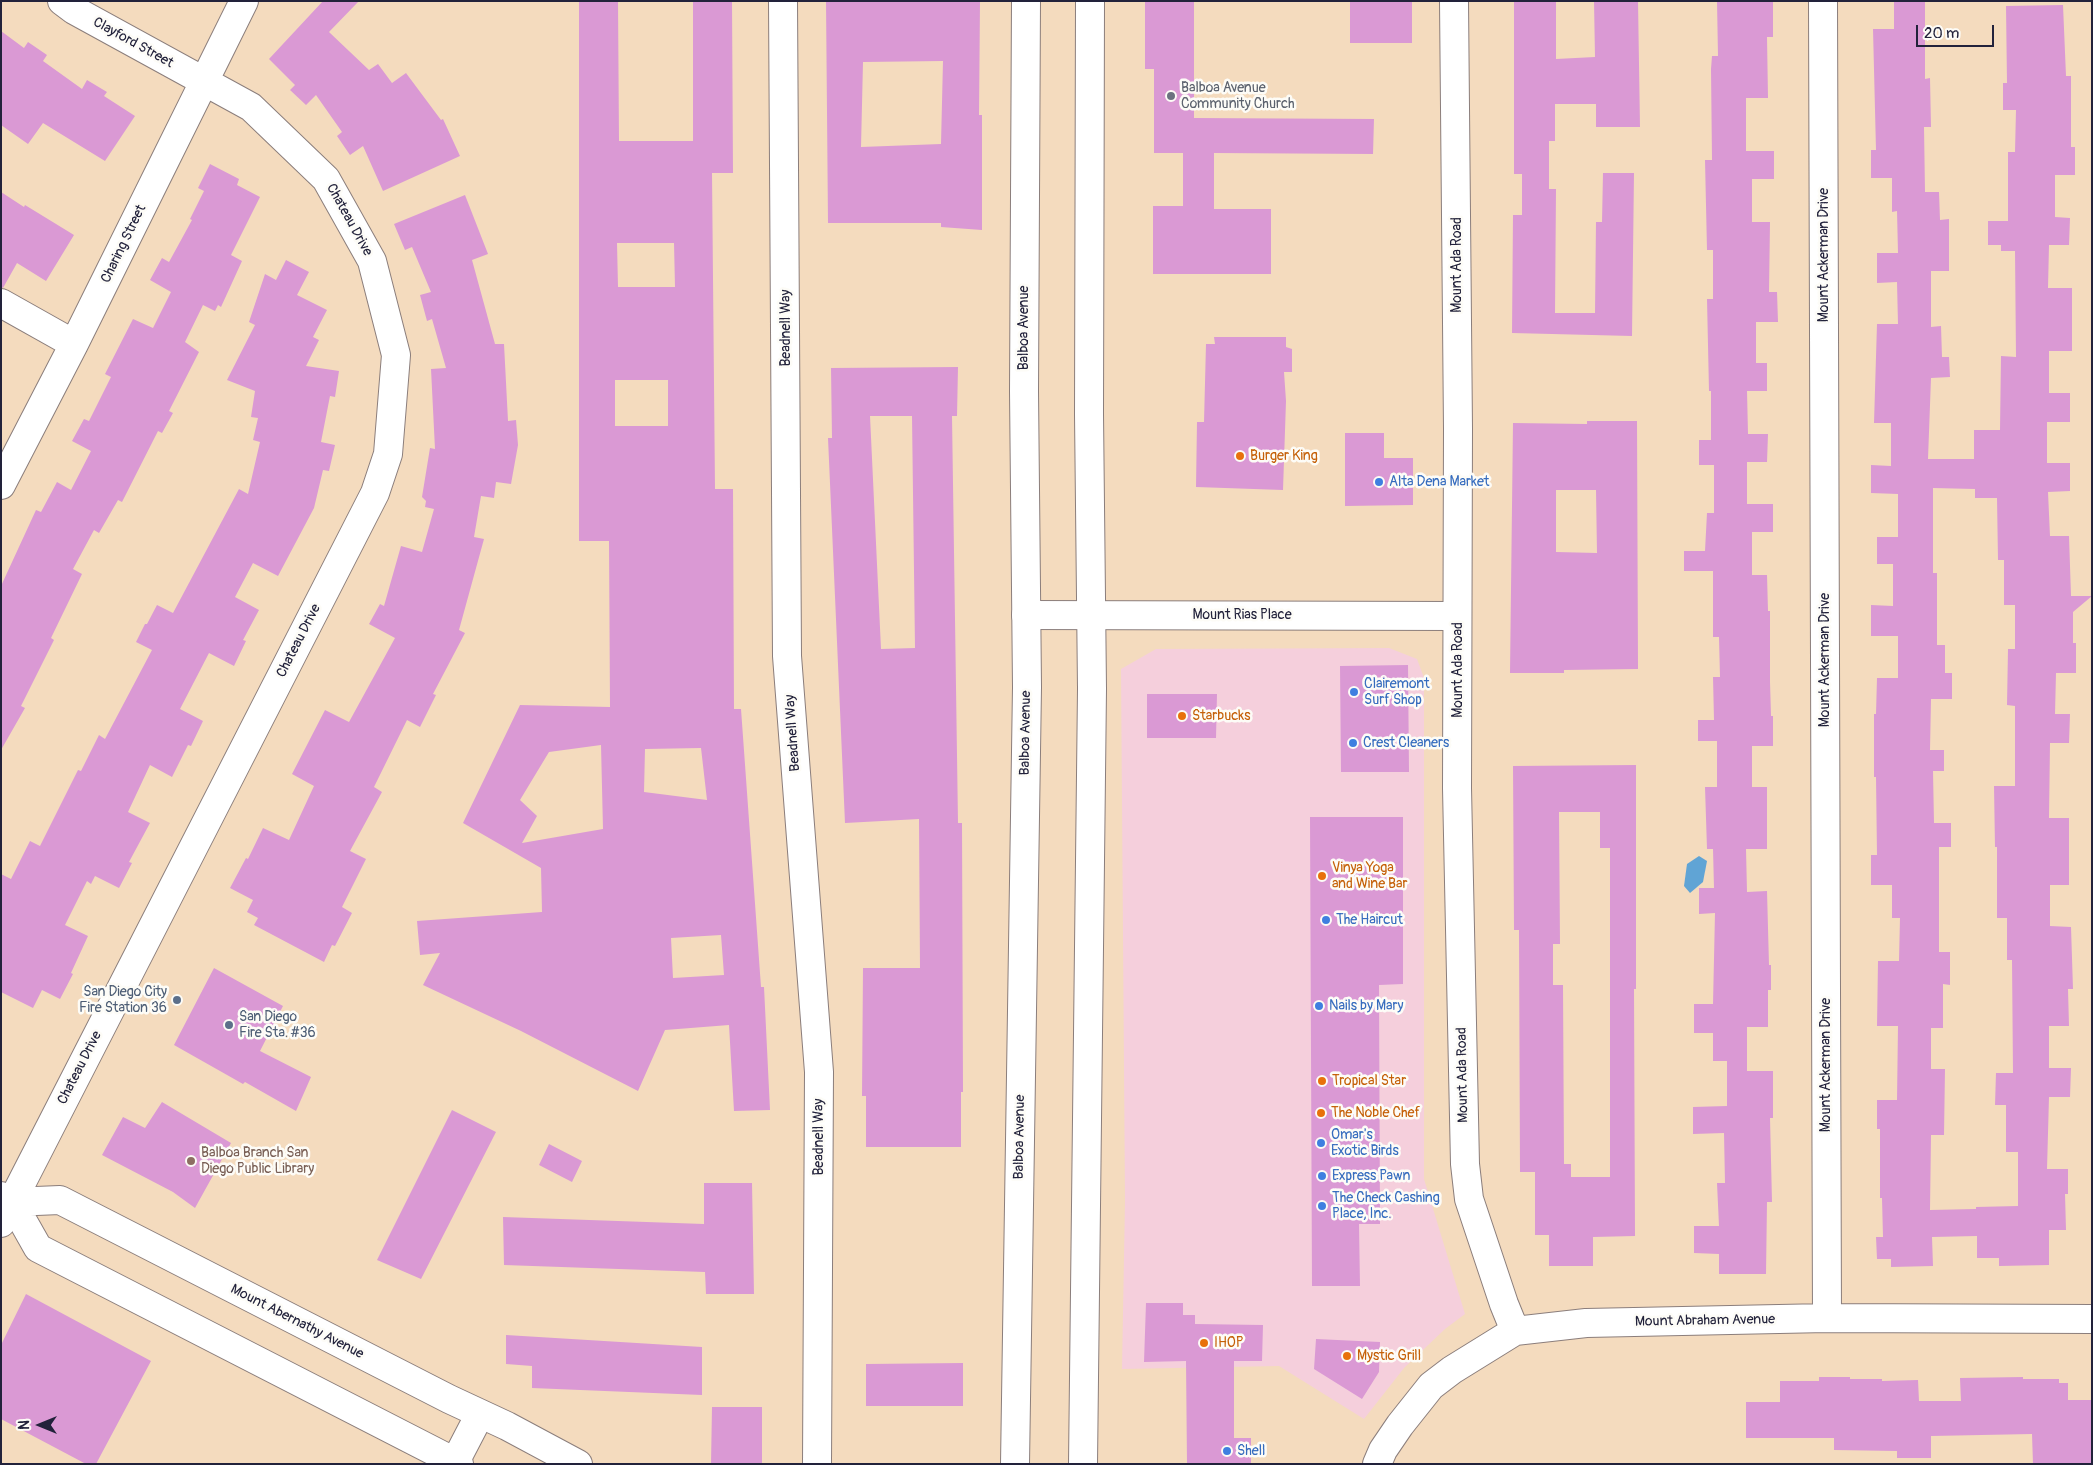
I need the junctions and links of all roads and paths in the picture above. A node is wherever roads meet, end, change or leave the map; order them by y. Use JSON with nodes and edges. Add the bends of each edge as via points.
{"nodes":[{"id":1,"x":62,"y":1,"type":"edge"},
{"id":2,"x":244,"y":1,"type":"edge"},
{"id":3,"x":783,"y":1,"type":"edge"},
{"id":4,"x":1026,"y":1,"type":"edge"},
{"id":5,"x":1090,"y":1,"type":"edge"},
{"id":6,"x":1454,"y":1,"type":"edge"},
{"id":7,"x":1823,"y":1,"type":"edge"},
{"id":8,"x":205,"y":82,"type":"junction"},
{"id":9,"x":1,"y":303,"type":"edge"},
{"id":10,"x":74,"y":344,"type":"junction"},
{"id":11,"x":1,"y":485,"type":"edge"},
{"id":12,"x":1026,"y":615,"type":"junction"},
{"id":13,"x":1091,"y":615,"type":"junction"},
{"id":14,"x":1457,"y":616,"type":"junction"},
{"id":15,"x":5,"y":1207,"type":"edge"},
{"id":16,"x":1827,"y":1318,"type":"junction"},
{"id":17,"x":2092,"y":1319,"type":"edge"},
{"id":18,"x":1515,"y":1331,"type":"junction"},
{"id":19,"x":480,"y":1414,"type":"junction"},
{"id":20,"x":456,"y":1463,"type":"edge"},
{"id":21,"x":578,"y":1464,"type":"edge"},
{"id":22,"x":817,"y":1464,"type":"edge"},
{"id":23,"x":1015,"y":1464,"type":"edge"},
{"id":24,"x":1083,"y":1464,"type":"edge"},
{"id":25,"x":1377,"y":1464,"type":"edge"}],
"edges":[{"from":1,"to":8,"type":"street","name":"Clayford Street"},
{"from":2,"to":8,"type":"street","name":"Charing Street"},
{"from":3,"to":22,"type":"street","name":"Beadnell Way","via":[[787,656],[819,1072]]},
{"from":4,"to":12,"type":"street","name":"Balboa Avenue"},
{"from":5,"to":13,"type":"street"},
{"from":6,"to":14,"type":"street","name":"Mount Ada Road"},
{"from":7,"to":16,"type":"street","name":"Mount Ackerman Drive"},
{"from":8,"to":10,"type":"street","name":"Charing Street"},
{"from":8,"to":15,"type":"street","name":"Chateau Drive","via":[[251,107],[326,179],[372,261],[396,355],[388,454],[375,493]]},
{"from":9,"to":10,"type":"street"},
{"from":10,"to":11,"type":"street","name":"Charing Street"},
{"from":12,"to":13,"type":"street","name":"Mount Rias Place"},
{"from":12,"to":23,"type":"street","name":"Balboa Avenue"},
{"from":13,"to":14,"type":"street","name":"Mount Rias Place"},
{"from":13,"to":24,"type":"street"},
{"from":14,"to":18,"type":"street","name":"Mount Ada Road","via":[[1465,1164],[1469,1199]]},
{"from":15,"to":19,"type":"street","name":"Mount Abernathy Avenue","via":[[60,1200]]},
{"from":15,"to":20,"type":"street","via":[[38,1248]]},
{"from":16,"to":17,"type":"street","name":"Mount Abraham Avenue"},
{"from":16,"to":18,"type":"street","name":"Mount Abraham Avenue","via":[[1586,1323]]},
{"from":18,"to":25,"type":"street","name":"Mount Abraham Avenue","via":[[1431,1386],[1400,1425]]},
{"from":19,"to":20,"type":"street"},
{"from":19,"to":21,"type":"street","name":"Mount Abernathy Avenue"}]}
